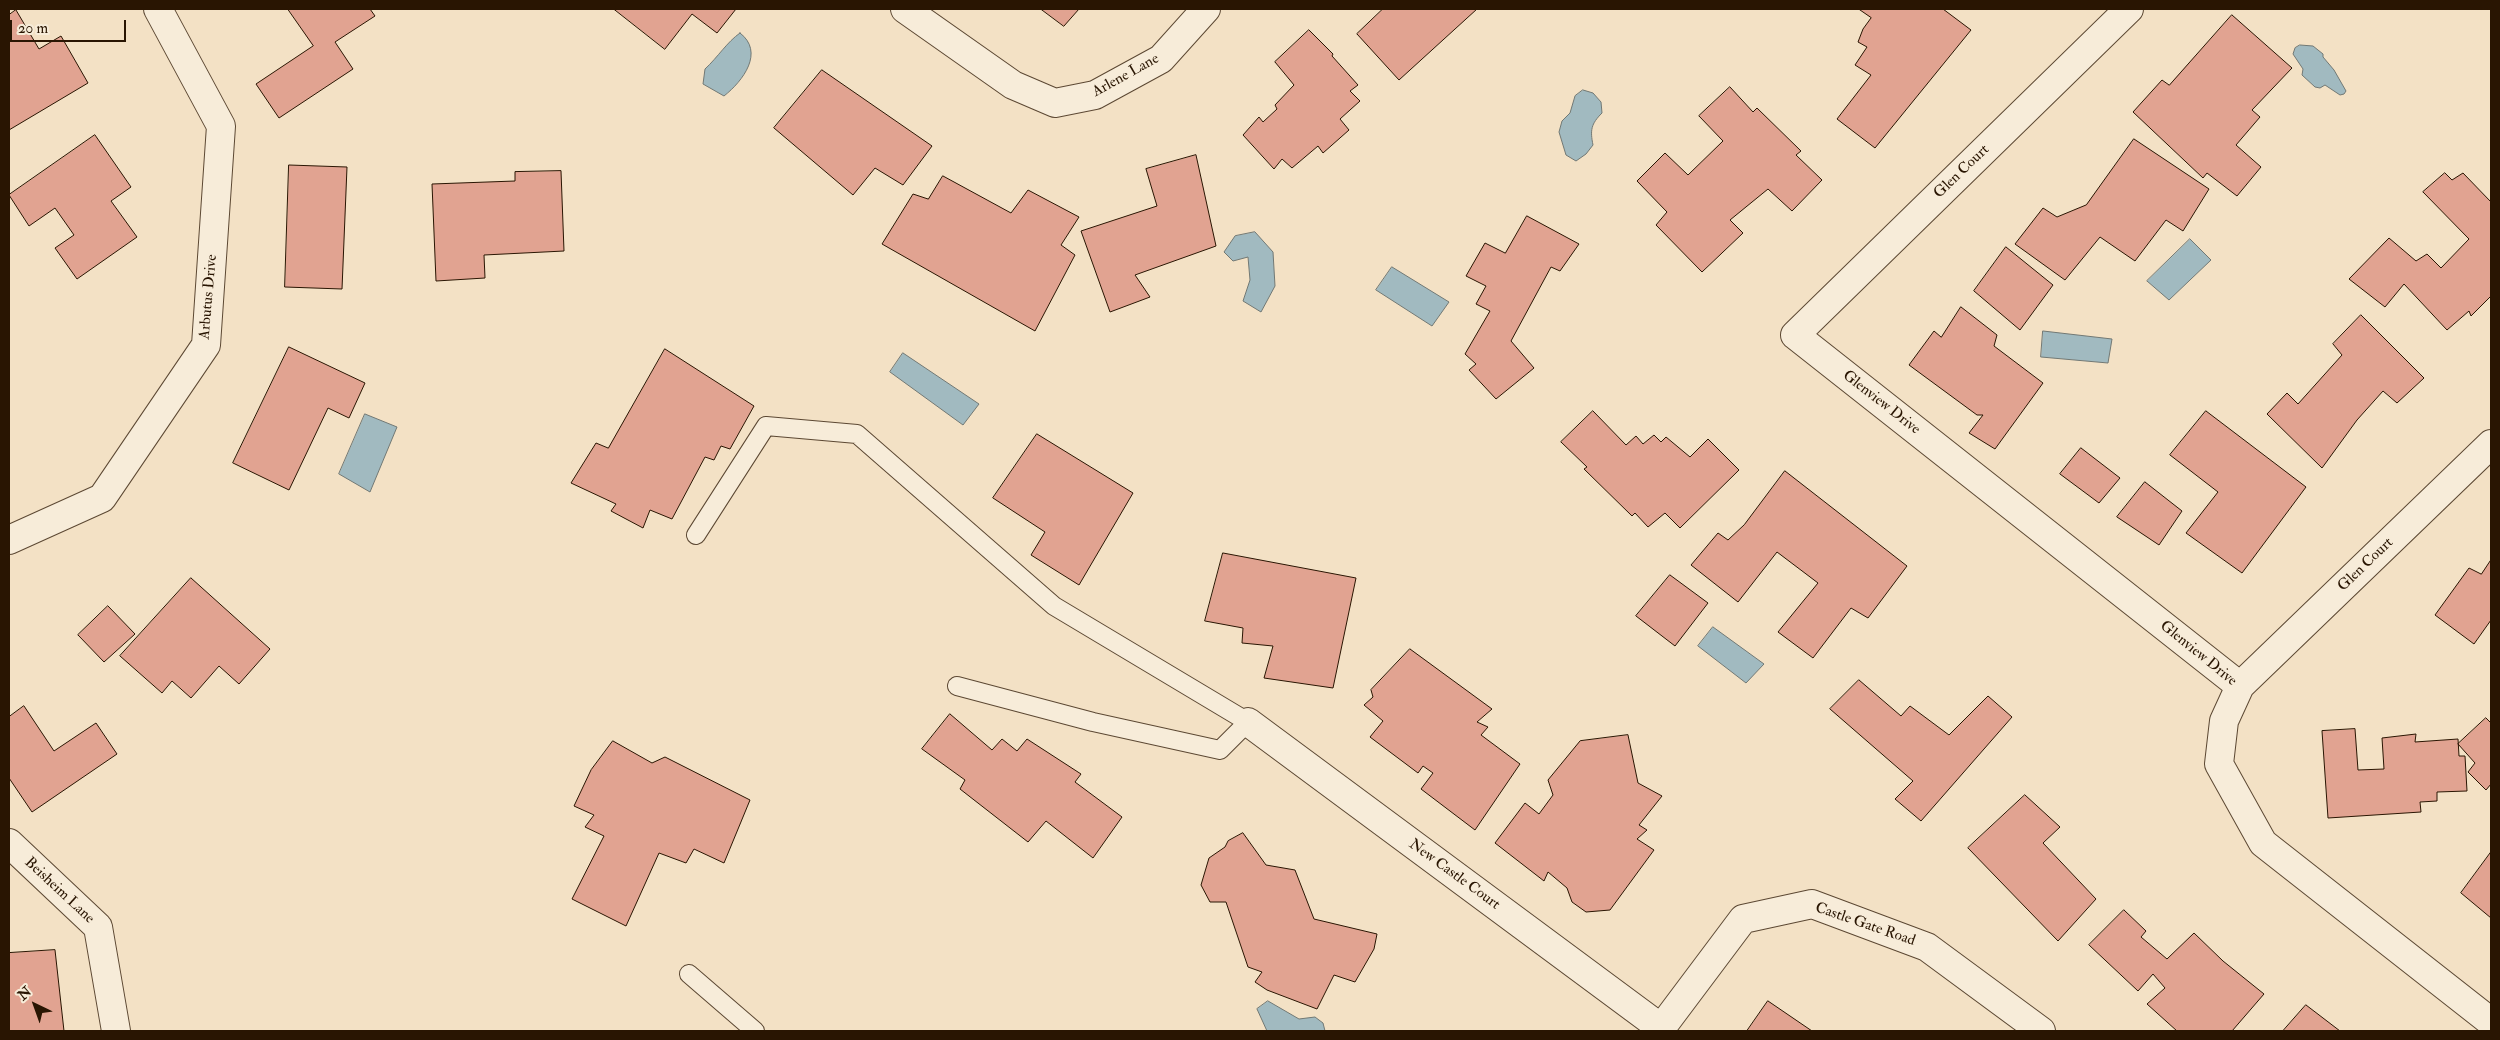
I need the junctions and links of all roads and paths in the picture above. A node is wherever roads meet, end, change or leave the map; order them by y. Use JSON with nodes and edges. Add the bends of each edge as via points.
{"nodes":[{"id":1,"x":158,"y":9,"type":"edge"},
{"id":2,"x":905,"y":9,"type":"edge"},
{"id":3,"x":1206,"y":9,"type":"edge"},
{"id":4,"x":2130,"y":9,"type":"edge"},
{"id":5,"x":1795,"y":335,"type":"joint"},
{"id":6,"x":2491,"y":444,"type":"edge"},
{"id":7,"x":696,"y":535,"type":"dead end"},
{"id":8,"x":9,"y":540,"type":"edge"},
{"id":9,"x":957,"y":686,"type":"dead end"},
{"id":10,"x":2240,"y":686,"type":"junction"},
{"id":11,"x":1248,"y":722,"type":"junction"},
{"id":12,"x":9,"y":843,"type":"edge"},
{"id":13,"x":689,"y":974,"type":"dead end"},
{"id":14,"x":2491,"y":1022,"type":"edge"},
{"id":15,"x":1660,"y":1029,"type":"edge"},
{"id":16,"x":116,"y":1031,"type":"edge"},
{"id":17,"x":755,"y":1031,"type":"edge"},
{"id":18,"x":2040,"y":1031,"type":"edge"}],
"edges":[{"from":1,"to":8,"type":"street","name":"Arbutus Drive","via":[[221,126],[206,345],[102,498]]},
{"from":2,"to":3,"type":"street","name":"Arlene Lane","via":[[1013,86],[1055,103],[1096,95],[1161,59]]},
{"from":4,"to":5,"type":"street","name":"Glen Court"},
{"from":5,"to":10,"type":"street","name":"Glenview Drive"},
{"from":6,"to":10,"type":"street","name":"Glen Court"},
{"from":7,"to":11,"type":"lane","via":[[766,426],[856,434],[1054,606]]},
{"from":9,"to":11,"type":"lane","via":[[1093,722],[1220,750]]},
{"from":10,"to":14,"type":"street","name":"Glenview Drive","via":[[2224,721],[2219,764],[2263,843]]},
{"from":11,"to":15,"type":"street","name":"New Castle Court"},
{"from":12,"to":16,"type":"street","name":"Beisheim Lane","via":[[98,927]]},
{"from":13,"to":17,"type":"lane"},
{"from":15,"to":18,"type":"street","name":"Castle Gate Road","via":[[1743,919],[1812,904],[1927,947]]}]}
